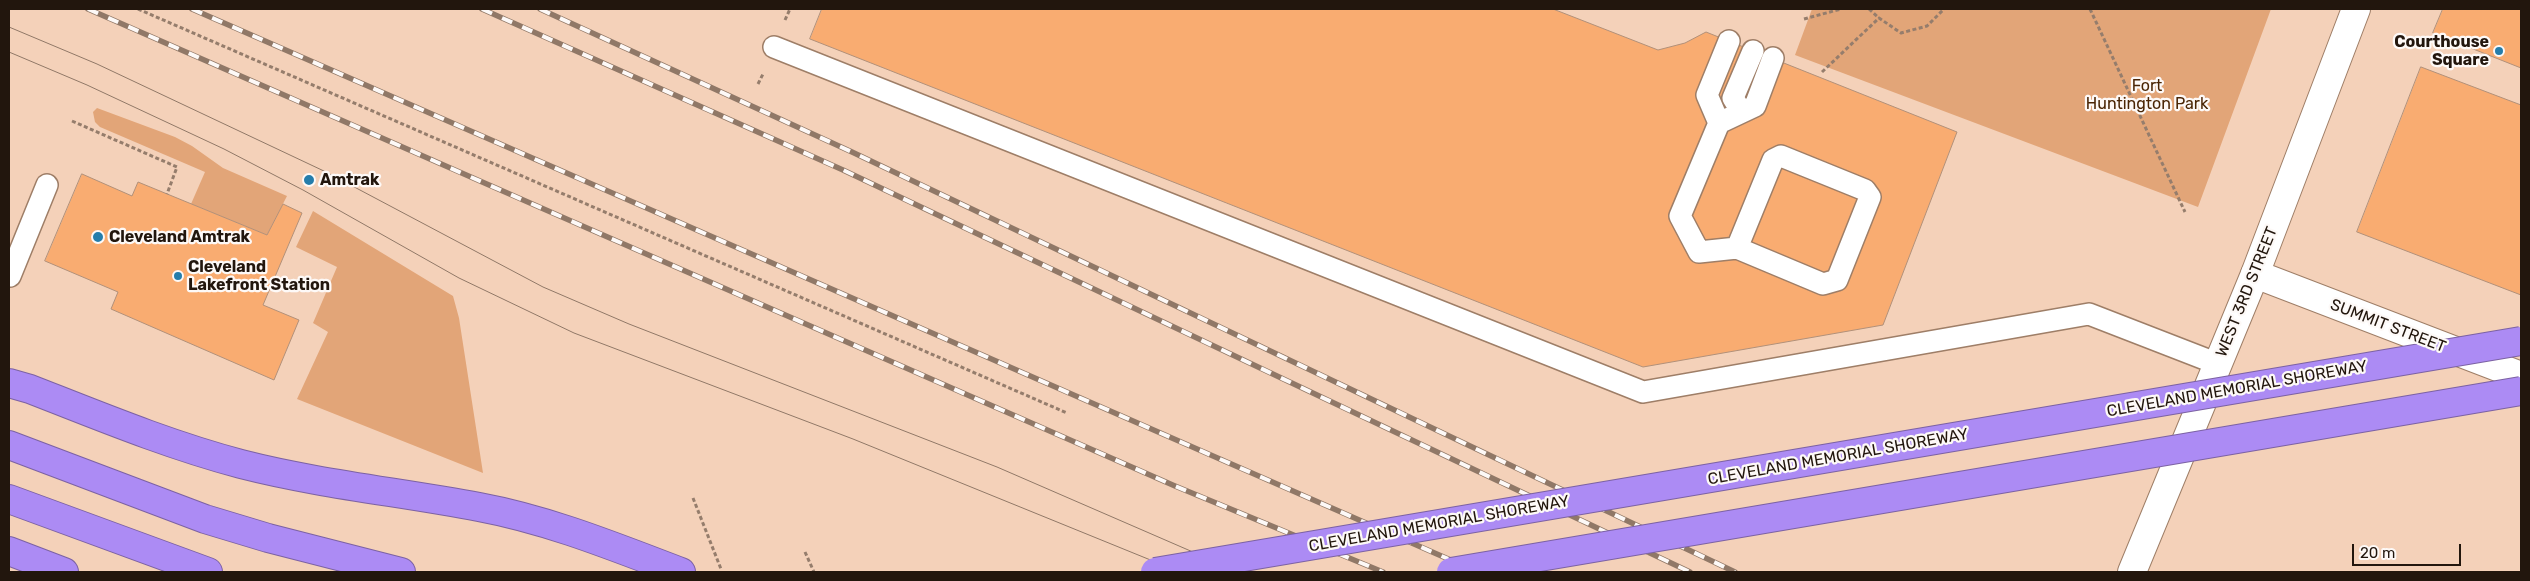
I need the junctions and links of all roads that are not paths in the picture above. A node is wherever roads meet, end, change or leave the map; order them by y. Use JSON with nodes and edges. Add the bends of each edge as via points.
{"nodes":[{"id":1,"x":2356,"y":9,"type":"edge"},
{"id":2,"x":1729,"y":41,"type":"dead end"},
{"id":3,"x":774,"y":47,"type":"dead end"},
{"id":4,"x":1753,"y":51,"type":"dead end"},
{"id":5,"x":1773,"y":58,"type":"dead end"},
{"id":6,"x":1741,"y":111,"type":"junction"},
{"id":7,"x":1719,"y":123,"type":"junction"},
{"id":8,"x":46,"y":185,"type":"dead end"},
{"id":9,"x":1737,"y":248,"type":"junction"},
{"id":10,"x":2255,"y":274,"type":"junction"},
{"id":11,"x":10,"y":276,"type":"edge"},
{"id":12,"x":2521,"y":341,"type":"edge"},
{"id":13,"x":2218,"y":364,"type":"junction"},
{"id":14,"x":2521,"y":376,"type":"edge"},
{"id":15,"x":9,"y":383,"type":"edge"},
{"id":16,"x":2521,"y":391,"type":"edge"},
{"id":17,"x":9,"y":445,"type":"edge"},
{"id":18,"x":9,"y":499,"type":"edge"},
{"id":19,"x":9,"y":551,"type":"edge"},
{"id":20,"x":2135,"y":565,"type":"edge"},
{"id":21,"x":64,"y":572,"type":"edge"},
{"id":22,"x":208,"y":572,"type":"edge"},
{"id":23,"x":401,"y":572,"type":"edge"},
{"id":24,"x":681,"y":572,"type":"edge"},
{"id":25,"x":1155,"y":572,"type":"edge"},
{"id":26,"x":1451,"y":572,"type":"edge"}],
"edges":[{"from":1,"to":10,"type":"street","name":"WEST 3RD STREET"},
{"from":2,"to":7,"type":"lane","via":[[1707,95]]},
{"from":3,"to":13,"type":"lane","via":[[1643,392],[2089,314]]},
{"from":4,"to":6,"type":"lane","via":[[1734,98]]},
{"from":5,"to":6,"type":"lane","via":[[1755,106]]},
{"from":6,"to":7,"type":"lane"},
{"from":7,"to":9,"type":"lane","via":[[1680,216],[1699,252]]},
{"from":8,"to":11,"type":"lane"},
{"from":9,"to":9,"type":"lane","via":[[1823,284],[1837,280],[1870,197],[1865,190],[1781,156],[1773,160]]},
{"from":10,"to":13,"type":"street","name":"WEST 3RD STREET"},
{"from":10,"to":14,"type":"street","name":"SUMMIT STREET"},
{"from":12,"to":25,"type":"highway","name":"CLEVELAND MEMORIAL SHOREWAY","bridge":true},
{"from":13,"to":20,"type":"street","name":"WEST 3RD STREET"},
{"from":15,"to":24,"type":"highway","via":[[240,464],[356,488],[480,507],[548,524]]},
{"from":16,"to":26,"type":"highway","bridge":true},
{"from":17,"to":23,"type":"highway","via":[[205,519]]},
{"from":18,"to":22,"type":"highway"},
{"from":19,"to":21,"type":"highway"}]}
